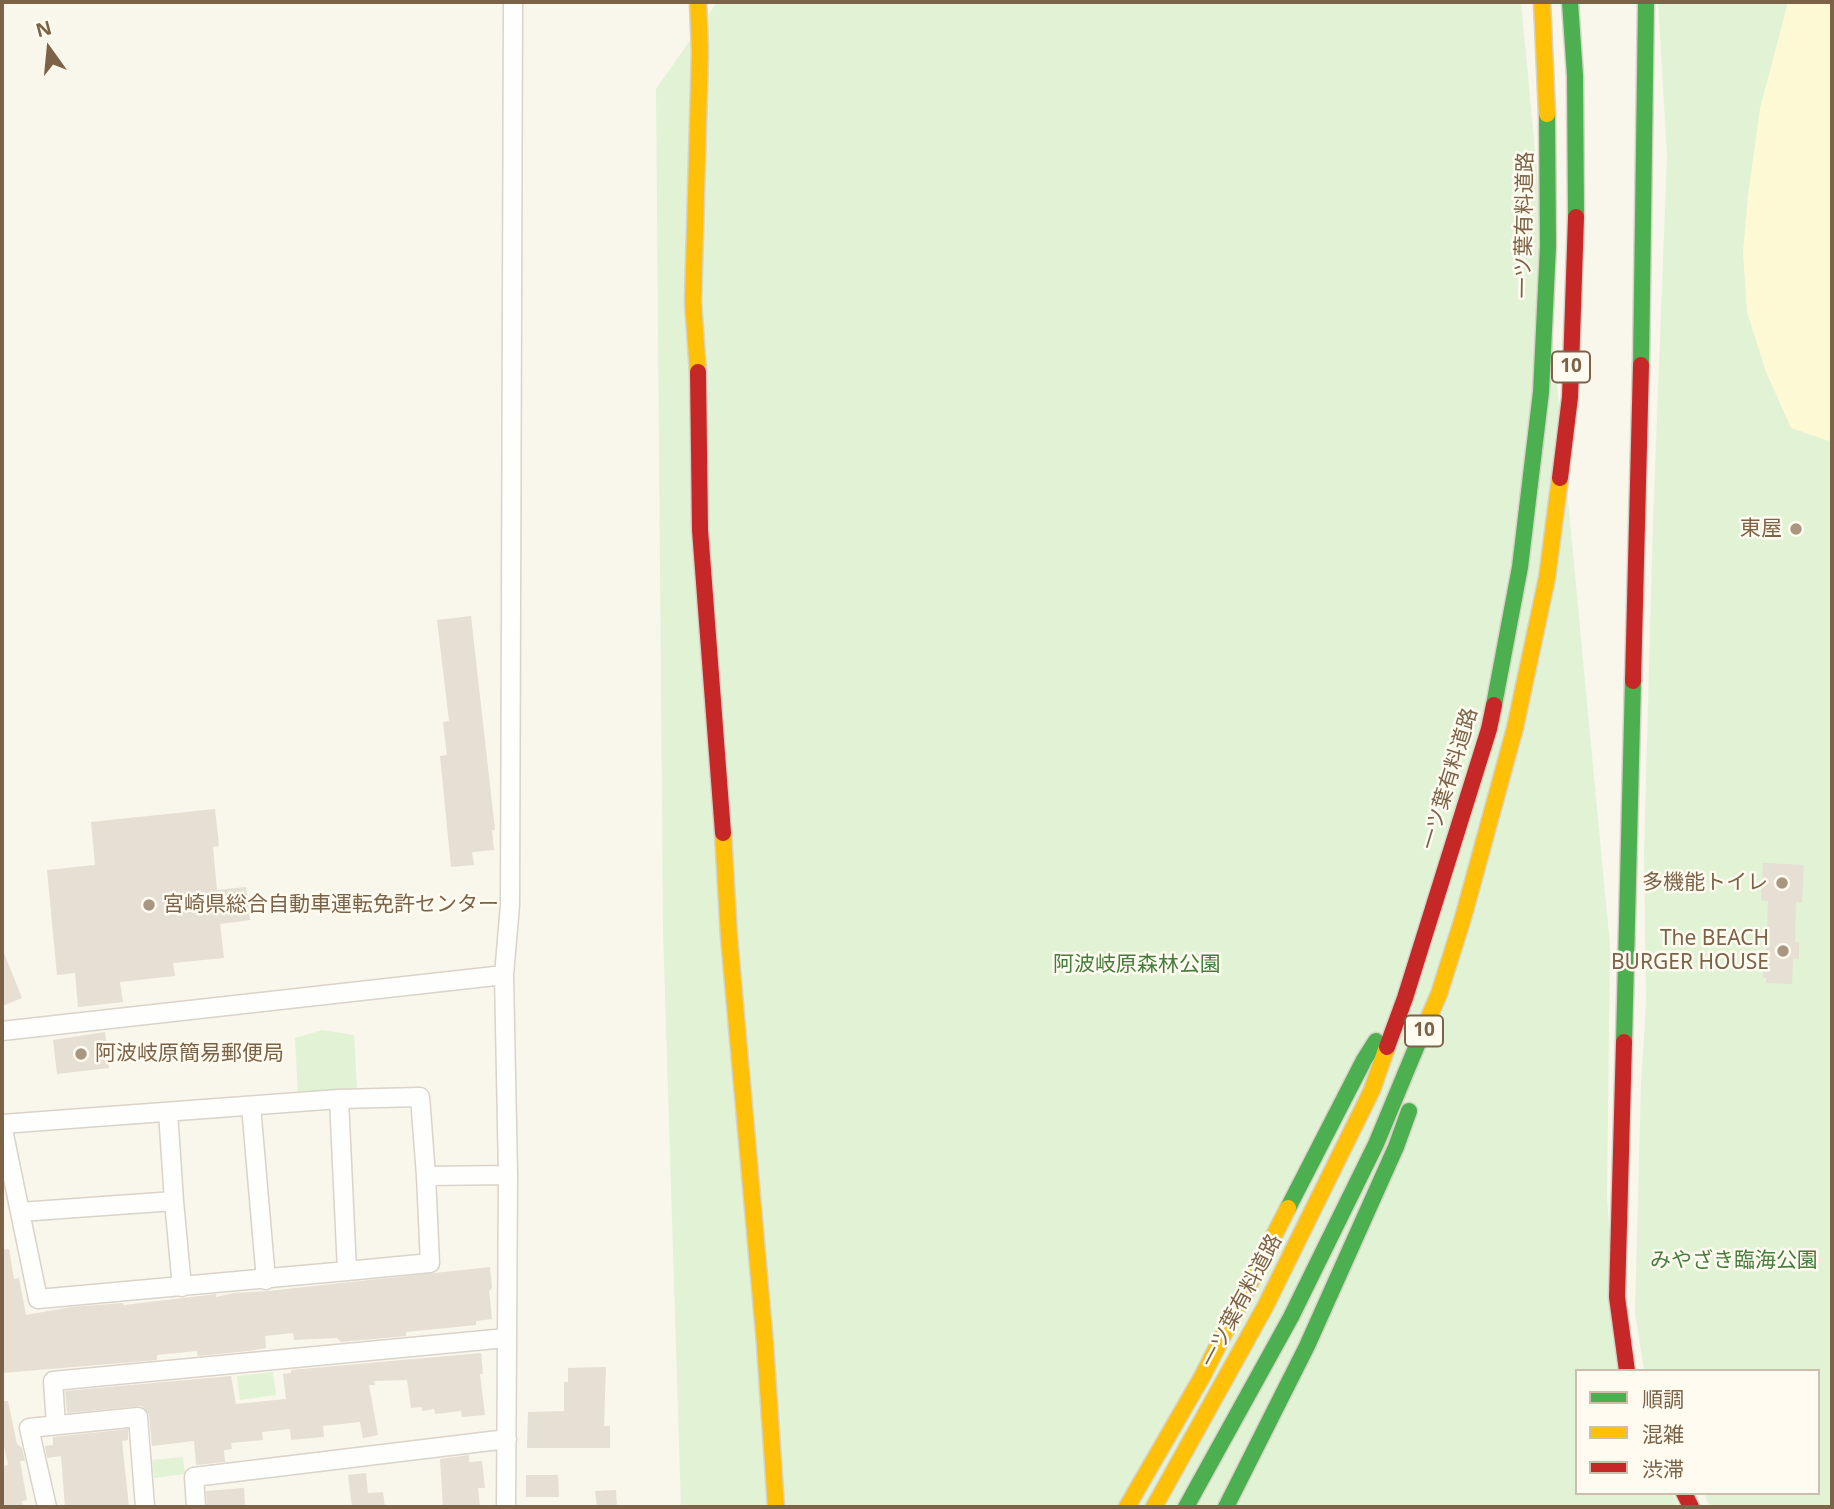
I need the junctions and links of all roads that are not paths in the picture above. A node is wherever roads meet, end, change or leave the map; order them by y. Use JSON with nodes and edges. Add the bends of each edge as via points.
{"nodes":[{"id":1,"x":513,"y":2,"type":"edge"},
{"id":2,"x":698,"y":2,"type":"edge"},
{"id":3,"x":713,"y":2,"type":"edge"},
{"id":4,"x":1542,"y":2,"type":"edge"},
{"id":5,"x":1570,"y":2,"type":"edge"},
{"id":6,"x":1646,"y":2,"type":"edge"},
{"id":7,"x":698,"y":357,"type":"junction"},
{"id":8,"x":505,"y":975,"type":"junction"},
{"id":9,"x":1439,"y":994,"type":"junction"},
{"id":10,"x":1405,"y":998,"type":"junction"},
{"id":11,"x":2,"y":1031,"type":"edge"},
{"id":12,"x":1427,"y":1062,"type":"dead end"},
{"id":13,"x":1414,"y":1098,"type":"dead end"},
{"id":14,"x":339,"y":1099,"type":"junction"},
{"id":15,"x":251,"y":1106,"type":"junction"},
{"id":16,"x":168,"y":1112,"type":"junction"},
{"id":17,"x":2,"y":1125,"type":"edge"},
{"id":18,"x":508,"y":1175,"type":"junction"},
{"id":19,"x":426,"y":1176,"type":"junction"},
{"id":20,"x":174,"y":1201,"type":"junction"},
{"id":21,"x":20,"y":1212,"type":"junction"},
{"id":22,"x":347,"y":1271,"type":"junction"},
{"id":23,"x":266,"y":1280,"type":"junction"},
{"id":24,"x":182,"y":1287,"type":"junction"},
{"id":25,"x":506,"y":1338,"type":"junction"},
{"id":26,"x":1627,"y":1369,"type":"edge"},
{"id":27,"x":56,"y":1425,"type":"junction"},
{"id":28,"x":507,"y":1439,"type":"junction"},
{"id":29,"x":47,"y":1507,"type":"edge"},
{"id":30,"x":145,"y":1507,"type":"edge"},
{"id":31,"x":196,"y":1507,"type":"edge"},
{"id":32,"x":506,"y":1507,"type":"edge"},
{"id":33,"x":776,"y":1507,"type":"edge"},
{"id":34,"x":1127,"y":1507,"type":"edge"},
{"id":35,"x":1154,"y":1507,"type":"edge"},
{"id":36,"x":1186,"y":1507,"type":"edge"},
{"id":37,"x":1226,"y":1507,"type":"edge"}],
"edges":[{"from":1,"to":8,"type":"street","via":[[510,891]]},
{"from":2,"to":7,"type":"main road","via":[[693,302]]},
{"from":3,"to":7,"type":"main road","via":[[707,310]]},
{"from":4,"to":10,"type":"main road","name":"一ツ葉有料道路","number":"10","via":[[1548,246],[1541,392],[1520,567],[1489,729]]},
{"from":5,"to":9,"type":"main road","number":"10","via":[[1576,76],[1570,397],[1548,565],[1515,729]]},
{"from":6,"to":26,"type":"main road","via":[[1642,335],[1617,1284]]},
{"from":7,"to":33,"type":"main road","via":[[699,530]]},
{"from":8,"to":11,"type":"street"},
{"from":8,"to":18,"type":"street"},
{"from":9,"to":12,"type":"main road","via":[[1436,1038]]},
{"from":9,"to":36,"type":"main road","number":"10","via":[[1376,1144],[1291,1317]]},
{"from":10,"to":34,"type":"main road","via":[[1364,1059],[1202,1377]]},
{"from":10,"to":35,"type":"main road","name":"一ツ葉有料道路","number":"10","via":[[1372,1090],[1265,1307]]},
{"from":13,"to":37,"type":"main road","via":[[1307,1346]]},
{"from":14,"to":15,"type":"street"},
{"from":14,"to":19,"type":"street","via":[[420,1097]]},
{"from":14,"to":22,"type":"street"},
{"from":15,"to":16,"type":"street"},
{"from":15,"to":23,"type":"street"},
{"from":16,"to":17,"type":"street"},
{"from":16,"to":20,"type":"street"},
{"from":17,"to":21,"type":"street"},
{"from":18,"to":19,"type":"street"},
{"from":18,"to":25,"type":"street"},
{"from":19,"to":22,"type":"street","via":[[430,1263]]},
{"from":20,"to":21,"type":"street"},
{"from":20,"to":24,"type":"street"},
{"from":21,"to":24,"type":"street","via":[[38,1299]]},
{"from":22,"to":23,"type":"street"},
{"from":23,"to":24,"type":"street"},
{"from":25,"to":27,"type":"street","via":[[53,1381]]},
{"from":25,"to":28,"type":"street"},
{"from":27,"to":29,"type":"street","via":[[29,1428]]},
{"from":27,"to":30,"type":"street","via":[[138,1417]]},
{"from":28,"to":31,"type":"street","via":[[194,1477]]},
{"from":28,"to":32,"type":"street"}]}
